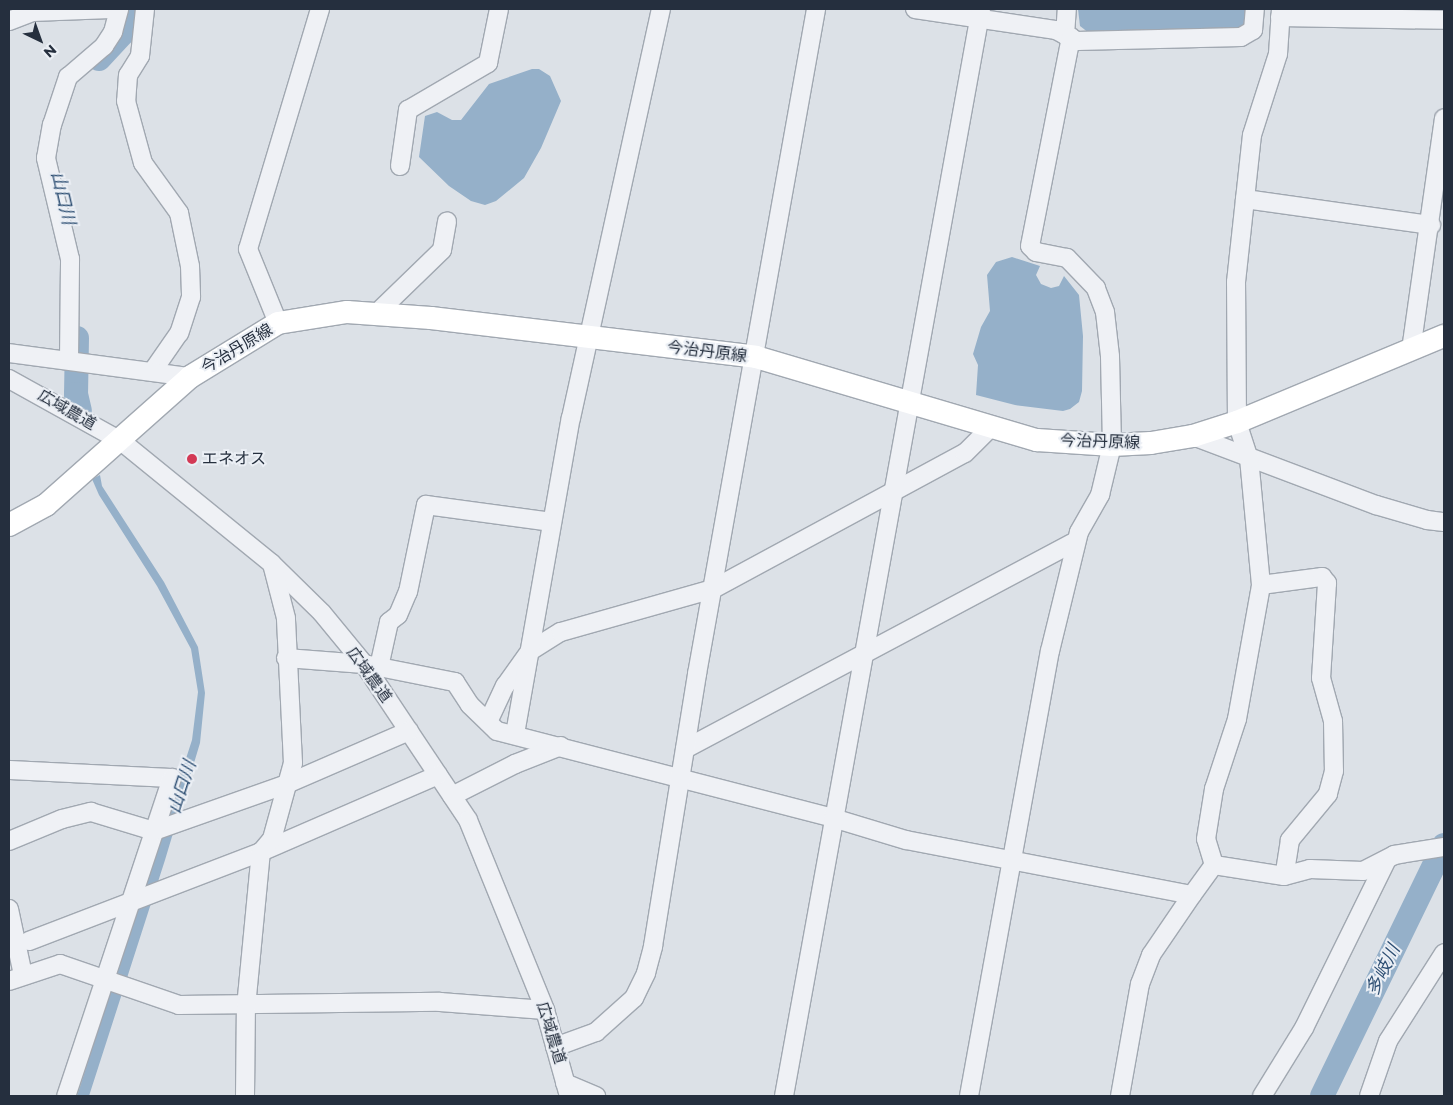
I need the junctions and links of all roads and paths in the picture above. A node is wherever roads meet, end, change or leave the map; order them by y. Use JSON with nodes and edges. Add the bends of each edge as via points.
{"nodes":[{"id":1,"x":111,"y":9,"type":"edge"},
{"id":2,"x":119,"y":9,"type":"edge"},
{"id":3,"x":145,"y":9,"type":"edge"},
{"id":4,"x":320,"y":9,"type":"edge"},
{"id":5,"x":499,"y":9,"type":"edge"},
{"id":6,"x":661,"y":9,"type":"edge"},
{"id":7,"x":816,"y":9,"type":"edge"},
{"id":8,"x":916,"y":9,"type":"edge"},
{"id":9,"x":1067,"y":9,"type":"edge"},
{"id":10,"x":1255,"y":9,"type":"edge"},
{"id":11,"x":1280,"y":13,"type":"edge"},
{"id":12,"x":980,"y":15,"type":"edge"},
{"id":13,"x":1444,"y":20,"type":"edge"},
{"id":14,"x":9,"y":21,"type":"edge"},
{"id":15,"x":1068,"y":36,"type":"junction"},
{"id":16,"x":1444,"y":118,"type":"edge"},
{"id":17,"x":400,"y":166,"type":"dead end"},
{"id":18,"x":1245,"y":199,"type":"junction"},
{"id":19,"x":447,"y":221,"type":"dead end"},
{"id":20,"x":1431,"y":225,"type":"junction"},
{"id":21,"x":376,"y":314,"type":"junction"},
{"id":22,"x":278,"y":324,"type":"junction"},
{"id":23,"x":1444,"y":336,"type":"edge"},
{"id":24,"x":588,"y":337,"type":"junction"},
{"id":25,"x":1411,"y":350,"type":"junction"},
{"id":26,"x":9,"y":353,"type":"edge"},
{"id":27,"x":756,"y":358,"type":"junction"},
{"id":28,"x":69,"y":359,"type":"junction"},
{"id":29,"x":152,"y":372,"type":"junction"},
{"id":30,"x":190,"y":377,"type":"junction"},
{"id":31,"x":9,"y":379,"type":"edge"},
{"id":32,"x":908,"y":400,"type":"junction"},
{"id":33,"x":1237,"y":422,"type":"junction"},
{"id":34,"x":992,"y":426,"type":"junction"},
{"id":35,"x":1194,"y":436,"type":"junction"},
{"id":36,"x":121,"y":441,"type":"junction"},
{"id":37,"x":1112,"y":445,"type":"junction"},
{"id":38,"x":1249,"y":460,"type":"junction"},
{"id":39,"x":892,"y":491,"type":"junction"},
{"id":40,"x":552,"y":522,"type":"junction"},
{"id":41,"x":1444,"y":522,"type":"edge"},
{"id":42,"x":9,"y":524,"type":"edge"},
{"id":43,"x":1076,"y":541,"type":"junction"},
{"id":44,"x":271,"y":564,"type":"junction"},
{"id":45,"x":1261,"y":585,"type":"junction"},
{"id":46,"x":713,"y":588,"type":"junction"},
{"id":47,"x":530,"y":651,"type":"junction"},
{"id":48,"x":863,"y":653,"type":"junction"},
{"id":49,"x":286,"y":658,"type":"junction"},
{"id":50,"x":371,"y":666,"type":"junction"},
{"id":51,"x":488,"y":722,"type":"junction"},
{"id":52,"x":409,"y":732,"type":"junction"},
{"id":53,"x":515,"y":734,"type":"junction"},
{"id":54,"x":560,"y":746,"type":"junction"},
{"id":55,"x":685,"y":749,"type":"junction"},
{"id":56,"x":9,"y":770,"type":"edge"},
{"id":57,"x":438,"y":775,"type":"junction"},
{"id":58,"x":680,"y":778,"type":"junction"},
{"id":59,"x":287,"y":784,"type":"junction"},
{"id":60,"x":452,"y":796,"type":"junction"},
{"id":61,"x":833,"y":818,"type":"junction"},
{"id":62,"x":154,"y":831,"type":"junction"},
{"id":63,"x":9,"y":840,"type":"edge"},
{"id":64,"x":1444,"y":847,"type":"edge"},
{"id":65,"x":260,"y":852,"type":"junction"},
{"id":66,"x":1012,"y":859,"type":"junction"},
{"id":67,"x":1387,"y":859,"type":"junction"},
{"id":68,"x":1214,"y":865,"type":"junction"},
{"id":69,"x":1284,"y":876,"type":"junction"},
{"id":70,"x":1192,"y":895,"type":"junction"},
{"id":71,"x":130,"y":903,"type":"junction"},
{"id":72,"x":9,"y":909,"type":"edge"},
{"id":73,"x":29,"y":941,"type":"dead end"},
{"id":74,"x":1444,"y":953,"type":"edge"},
{"id":75,"x":16,"y":978,"type":"edge"},
{"id":76,"x":104,"y":978,"type":"junction"},
{"id":77,"x":246,"y":1007,"type":"junction"},
{"id":78,"x":545,"y":1010,"type":"junction"},
{"id":79,"x":555,"y":1047,"type":"junction"},
{"id":80,"x":567,"y":1089,"type":"edge"},
{"id":81,"x":66,"y":1096,"type":"edge"},
{"id":82,"x":244,"y":1096,"type":"edge"},
{"id":83,"x":596,"y":1096,"type":"edge"},
{"id":84,"x":784,"y":1096,"type":"edge"},
{"id":85,"x":969,"y":1096,"type":"edge"},
{"id":86,"x":1120,"y":1096,"type":"edge"},
{"id":87,"x":1262,"y":1096,"type":"edge"},
{"id":88,"x":1369,"y":1096,"type":"edge"}],
"edges":[{"from":1,"to":14,"type":"street","via":[[32,12]]},
{"from":2,"to":28,"type":"street","via":[[113,32],[104,46],[68,77],[52,125],[46,158],[70,260]]},
{"from":3,"to":29,"type":"street","via":[[140,56],[128,76],[126,101],[143,163],[179,213],[190,266],[191,296],[179,333]]},
{"from":4,"to":22,"type":"street","via":[[248,249]]},
{"from":5,"to":17,"type":"street","via":[[488,63],[408,110]]},
{"from":6,"to":24,"type":"street"},
{"from":7,"to":27,"type":"street"},
{"from":8,"to":12,"type":"street"},
{"from":9,"to":15,"type":"street"},
{"from":10,"to":15,"type":"street","via":[[1253,30],[1241,37],[1077,41]]},
{"from":11,"to":13,"type":"street"},
{"from":11,"to":18,"type":"street","via":[[1278,54],[1252,134]]},
{"from":12,"to":15,"type":"street","via":[[1056,30]]},
{"from":12,"to":32,"type":"street"},
{"from":15,"to":37,"type":"street","via":[[1030,246],[1036,252],[1067,258],[1096,288],[1105,312],[1110,356]]},
{"from":16,"to":20,"type":"street"},
{"from":18,"to":20,"type":"street"},
{"from":18,"to":33,"type":"street","via":[[1236,282]]},
{"from":19,"to":21,"type":"street","via":[[442,250]]},
{"from":20,"to":25,"type":"street"},
{"from":21,"to":22,"type":"main road","name":"今治丹原線","via":[[348,312]]},
{"from":21,"to":24,"type":"main road","name":"今治丹原線"},
{"from":22,"to":30,"type":"main road","name":"今治丹原線"},
{"from":23,"to":25,"type":"main road","name":"今治丹原線"},
{"from":24,"to":27,"type":"main road","name":"今治丹原線"},
{"from":24,"to":40,"type":"street"},
{"from":25,"to":33,"type":"main road","name":"今治丹原線"},
{"from":26,"to":28,"type":"street"},
{"from":27,"to":32,"type":"main road","name":"今治丹原線"},
{"from":27,"to":46,"type":"street"},
{"from":28,"to":29,"type":"street"},
{"from":29,"to":30,"type":"street"},
{"from":30,"to":36,"type":"main road","name":"今治丹原線"},
{"from":31,"to":36,"type":"street","name":"広域農道"},
{"from":32,"to":34,"type":"main road","name":"今治丹原線"},
{"from":32,"to":39,"type":"street"},
{"from":33,"to":35,"type":"main road","name":"今治丹原線"},
{"from":33,"to":38,"type":"street"},
{"from":34,"to":37,"type":"main road","name":"今治丹原線","via":[[1038,440]]},
{"from":34,"to":39,"type":"street","via":[[965,454]]},
{"from":35,"to":37,"type":"main road","name":"今治丹原線"},
{"from":35,"to":38,"type":"street"},
{"from":36,"to":42,"type":"main road","name":"今治丹原線","via":[[46,505]]},
{"from":36,"to":44,"type":"street","name":"広域農道"},
{"from":37,"to":43,"type":"street","via":[[1100,495]]},
{"from":38,"to":41,"type":"street","via":[[1376,505]]},
{"from":38,"to":45,"type":"street"},
{"from":39,"to":46,"type":"street"},
{"from":39,"to":48,"type":"street"},
{"from":40,"to":47,"type":"street"},
{"from":40,"to":50,"type":"street","via":[[426,505],[408,592],[398,615],[389,622]]},
{"from":43,"to":48,"type":"street"},
{"from":43,"to":66,"type":"street","via":[[1050,651]]},
{"from":44,"to":49,"type":"street","via":[[286,618]]},
{"from":44,"to":50,"type":"street","name":"広域農道"},
{"from":45,"to":68,"type":"street","via":[[1237,718],[1214,789],[1206,839]]},
{"from":45,"to":69,"type":"street","via":[[1322,577],[1327,583],[1322,678],[1333,721],[1334,771],[1328,794],[1290,840]]},
{"from":46,"to":47,"type":"street","via":[[561,632]]},
{"from":46,"to":55,"type":"street"},
{"from":47,"to":51,"type":"street","via":[[505,686]]},
{"from":47,"to":53,"type":"street"},
{"from":48,"to":55,"type":"street"},
{"from":48,"to":61,"type":"street"},
{"from":49,"to":50,"type":"street"},
{"from":49,"to":59,"type":"street","via":[[292,763]]},
{"from":50,"to":51,"type":"street","via":[[455,682],[470,705]]},
{"from":50,"to":52,"type":"street","name":"広域農道"},
{"from":51,"to":53,"type":"street","via":[[497,731]]},
{"from":52,"to":57,"type":"street","name":"広域農道"},
{"from":52,"to":59,"type":"street"},
{"from":53,"to":54,"type":"street"},
{"from":54,"to":58,"type":"street"},
{"from":54,"to":60,"type":"street","via":[[515,764]]},
{"from":55,"to":58,"type":"street"},
{"from":56,"to":62,"type":"street","via":[[172,778]]},
{"from":57,"to":60,"type":"street","name":"広域農道"},
{"from":57,"to":65,"type":"street"},
{"from":58,"to":61,"type":"street"},
{"from":58,"to":79,"type":"street","via":[[646,973],[634,998],[596,1032]]},
{"from":59,"to":62,"type":"street"},
{"from":59,"to":65,"type":"street","via":[[272,838]]},
{"from":60,"to":78,"type":"street","name":"広域農道","via":[[468,820]]},
{"from":61,"to":66,"type":"street","via":[[906,840]]},
{"from":61,"to":84,"type":"street"},
{"from":62,"to":63,"type":"street","via":[[91,812],[62,819]]},
{"from":62,"to":71,"type":"street"},
{"from":64,"to":67,"type":"street"},
{"from":65,"to":71,"type":"street"},
{"from":65,"to":77,"type":"street"},
{"from":66,"to":70,"type":"street"},
{"from":66,"to":85,"type":"street"},
{"from":67,"to":69,"type":"street","via":[[1363,871],[1310,869]]},
{"from":67,"to":87,"type":"street","via":[[1304,1028]]},
{"from":68,"to":69,"type":"street"},
{"from":68,"to":70,"type":"street"},
{"from":70,"to":86,"type":"street","via":[[1151,955],[1140,984]]},
{"from":71,"to":73,"type":"street"},
{"from":71,"to":76,"type":"street"},
{"from":72,"to":75,"type":"street"},
{"from":74,"to":88,"type":"street","via":[[1388,1041]]},
{"from":75,"to":76,"type":"street","via":[[60,964]]},
{"from":76,"to":77,"type":"street","via":[[179,1005]]},
{"from":76,"to":81,"type":"street"},
{"from":77,"to":78,"type":"street","via":[[440,1002]]},
{"from":77,"to":82,"type":"street"},
{"from":78,"to":79,"type":"street","name":"広域農道"},
{"from":79,"to":80,"type":"street","name":"広域農道"},
{"from":80,"to":83,"type":"street"}]}
